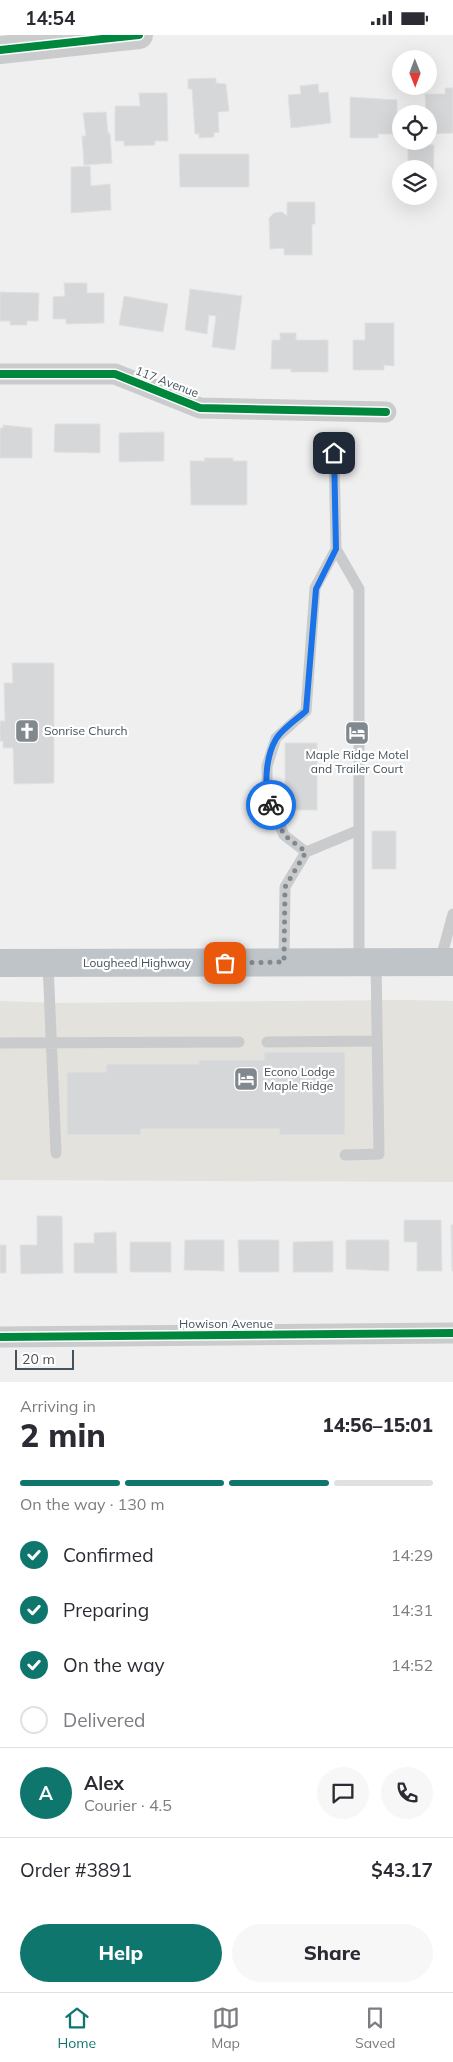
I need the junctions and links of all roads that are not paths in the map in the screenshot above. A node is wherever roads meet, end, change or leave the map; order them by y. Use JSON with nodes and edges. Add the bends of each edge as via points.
{"nodes":[{"id":1,"x":139,"y":35,"type":"edge"},
{"id":2,"x":0,"y":50,"type":"edge"},
{"id":3,"x":0,"y":374,"type":"edge"},
{"id":4,"x":386,"y":412,"type":"dead end"},
{"id":5,"x":334,"y":453,"type":"dead end"},
{"id":6,"x":336,"y":549,"type":"junction"},
{"id":7,"x":359,"y":830,"type":"junction"},
{"id":8,"x":306,"y":852,"type":"junction"},
{"id":9,"x":453,"y":915,"type":"edge"},
{"id":10,"x":284,"y":962,"type":"junction"},
{"id":11,"x":368,"y":962,"type":"junction"},
{"id":12,"x":446,"y":962,"type":"edge"},
{"id":13,"x":0,"y":963,"type":"edge"},
{"id":14,"x":48,"y":963,"type":"junction"},
{"id":15,"x":377,"y":1041,"type":"junction"},
{"id":16,"x":239,"y":1042,"type":"dead end"},
{"id":17,"x":267,"y":1042,"type":"dead end"},
{"id":18,"x":0,"y":1043,"type":"edge"},
{"id":19,"x":51,"y":1043,"type":"junction"},
{"id":20,"x":56,"y":1153,"type":"dead end"},
{"id":21,"x":345,"y":1155,"type":"dead end"},
{"id":22,"x":453,"y":1333,"type":"edge"},
{"id":23,"x":0,"y":1337,"type":"edge"}],
"edges":[{"from":1,"to":2,"type":"street"},
{"from":3,"to":4,"type":"street","name":"117 Avenue","via":[[116,375],[200,408]]},
{"from":5,"to":6,"type":"lane"},
{"from":6,"to":7,"type":"lane","via":[[359,589]]},
{"from":6,"to":8,"type":"lane","via":[[316,589],[306,711],[276,738],[267,766],[267,796],[284,835]]},
{"from":7,"to":8,"type":"lane"},
{"from":7,"to":11,"type":"lane"},
{"from":8,"to":10,"type":"lane","via":[[285,887]]},
{"from":9,"to":12,"type":"lane"},
{"from":10,"to":11,"type":"highway","name":"Lougheed Highway"},
{"from":10,"to":14,"type":"highway","name":"Lougheed Highway"},
{"from":11,"to":12,"type":"highway","name":"Lougheed Highway"},
{"from":11,"to":15,"type":"lane"},
{"from":13,"to":14,"type":"highway","name":"Lougheed Highway"},
{"from":14,"to":19,"type":"lane"},
{"from":15,"to":17,"type":"lane"},
{"from":15,"to":21,"type":"lane","via":[[379,1154]]},
{"from":16,"to":19,"type":"lane"},
{"from":18,"to":19,"type":"lane"},
{"from":19,"to":20,"type":"lane"},
{"from":22,"to":23,"type":"street","name":"Howison Avenue"}]}
